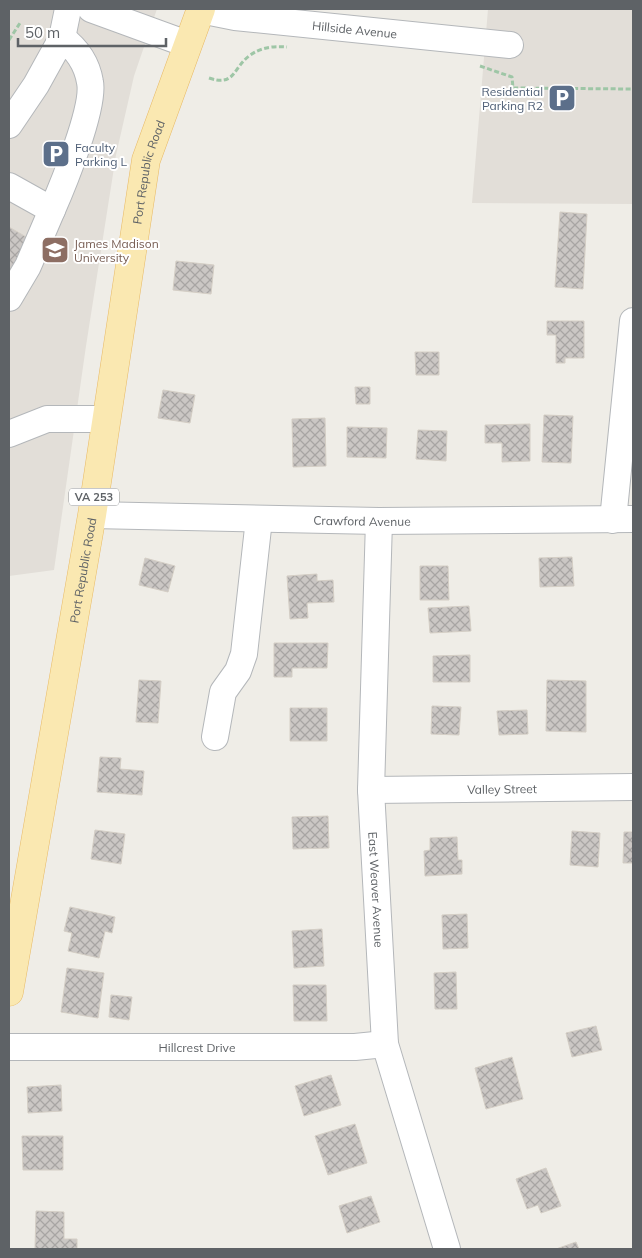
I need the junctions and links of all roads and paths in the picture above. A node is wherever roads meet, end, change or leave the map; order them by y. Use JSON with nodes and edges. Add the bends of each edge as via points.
{"nodes":[{"id":1,"x":68,"y":9,"type":"edge"},
{"id":2,"x":91,"y":9,"type":"edge"},
{"id":3,"x":201,"y":10,"type":"edge"},
{"id":4,"x":20,"y":23,"type":"dead end"},
{"id":5,"x":62,"y":38,"type":"junction"},
{"id":6,"x":9,"y":40,"type":"edge"},
{"id":7,"x":187,"y":44,"type":"junction"},
{"id":8,"x":510,"y":45,"type":"dead end"},
{"id":9,"x":292,"y":48,"type":"dead end"},
{"id":10,"x":476,"y":65,"type":"dead end"},
{"id":11,"x":209,"y":78,"type":"dead end"},
{"id":12,"x":633,"y":89,"type":"edge"},
{"id":13,"x":9,"y":126,"type":"edge"},
{"id":14,"x":9,"y":186,"type":"edge"},
{"id":15,"x":52,"y":210,"type":"junction"},
{"id":16,"x":9,"y":298,"type":"edge"},
{"id":17,"x":633,"y":321,"type":"edge"},
{"id":18,"x":105,"y":419,"type":"junction"},
{"id":19,"x":9,"y":434,"type":"edge"},
{"id":20,"x":92,"y":515,"type":"junction"},
{"id":21,"x":259,"y":519,"type":"junction"},
{"id":22,"x":623,"y":519,"type":"edge"},
{"id":23,"x":379,"y":521,"type":"junction"},
{"id":24,"x":215,"y":737,"type":"dead end"},
{"id":25,"x":633,"y":788,"type":"edge"},
{"id":26,"x":371,"y":790,"type":"junction"},
{"id":27,"x":9,"y":992,"type":"edge"},
{"id":28,"x":385,"y":1044,"type":"junction"},
{"id":29,"x":9,"y":1047,"type":"edge"},
{"id":30,"x":447,"y":1249,"type":"edge"}],
"edges":[{"from":1,"to":5,"type":"street"},
{"from":2,"to":7,"type":"street"},
{"from":3,"to":7,"type":"main road","name":"Port Republic Road","number":"VA 253"},
{"from":3,"to":8,"type":"street","name":"Hillside Avenue"},
{"from":4,"to":6,"type":"path"},
{"from":5,"to":13,"type":"street"},
{"from":5,"to":15,"type":"street","via":[[81,57],[91,84],[79,138]]},
{"from":7,"to":18,"type":"main road","name":"Port Republic Road","number":"VA 253","via":[[146,160]]},
{"from":9,"to":11,"type":"path","via":[[266,47],[249,56],[225,81]]},
{"from":10,"to":12,"type":"path","via":[[512,78],[513,88]]},
{"from":14,"to":15,"type":"street"},
{"from":15,"to":16,"type":"street","via":[[28,266]]},
{"from":17,"to":22,"type":"street"},
{"from":18,"to":19,"type":"street","via":[[47,419]]},
{"from":18,"to":20,"type":"main road","name":"Port Republic Road","number":"VA 253"},
{"from":20,"to":21,"type":"street","name":"Crawford Avenue"},
{"from":20,"to":27,"type":"main road","name":"Port Republic Road","number":"VA 253"},
{"from":21,"to":23,"type":"street","name":"Crawford Avenue"},
{"from":21,"to":24,"type":"street","via":[[244,654],[221,698]]},
{"from":22,"to":23,"type":"street","name":"Crawford Avenue"},
{"from":23,"to":26,"type":"street","name":"East Weaver Avenue"},
{"from":25,"to":26,"type":"street","name":"Valley Street"},
{"from":26,"to":28,"type":"street","name":"East Weaver Avenue"},
{"from":28,"to":29,"type":"street","name":"Hillcrest Drive","via":[[355,1047]]},
{"from":28,"to":30,"type":"street","name":"East Weaver Avenue"}]}
